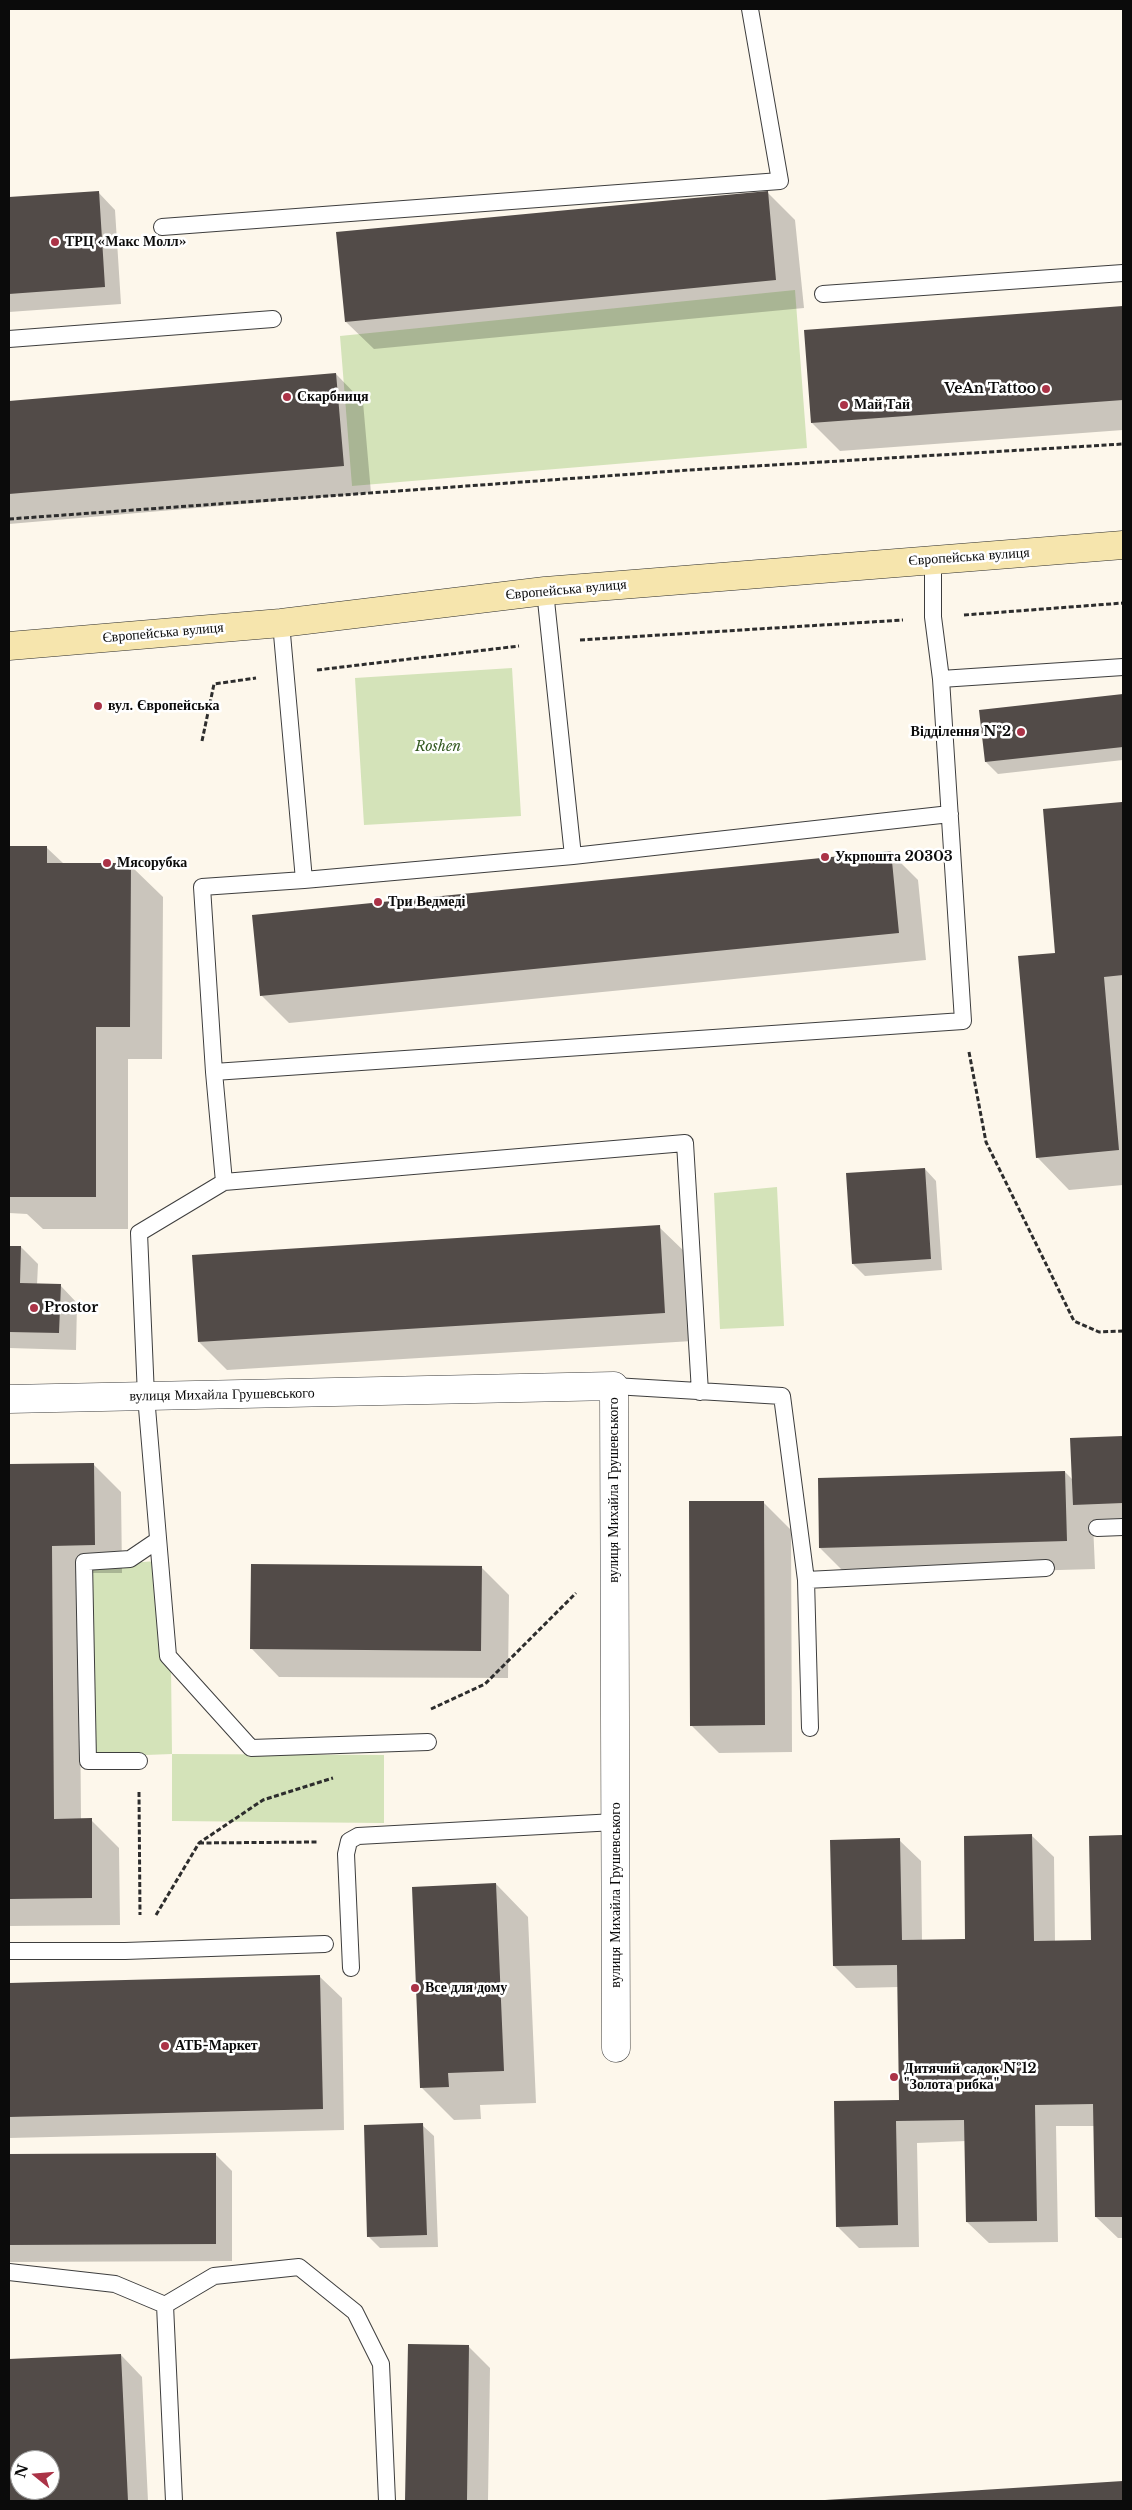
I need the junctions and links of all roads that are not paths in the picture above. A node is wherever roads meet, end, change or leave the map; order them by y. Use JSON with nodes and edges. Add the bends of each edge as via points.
{"nodes":[{"id":1,"x":750,"y":9,"type":"edge"},
{"id":2,"x":162,"y":226,"type":"dead end"},
{"id":3,"x":1123,"y":274,"type":"edge"},
{"id":4,"x":823,"y":294,"type":"dead end"},
{"id":5,"x":273,"y":319,"type":"dead end"},
{"id":6,"x":9,"y":339,"type":"edge"},
{"id":7,"x":1123,"y":545,"type":"edge"},
{"id":8,"x":933,"y":560,"type":"junction"},
{"id":9,"x":545,"y":591,"type":"junction"},
{"id":10,"x":281,"y":623,"type":"junction"},
{"id":11,"x":9,"y":646,"type":"edge"},
{"id":12,"x":1123,"y":667,"type":"edge"},
{"id":13,"x":941,"y":679,"type":"junction"},
{"id":14,"x":950,"y":814,"type":"junction"},
{"id":15,"x":573,"y":856,"type":"junction"},
{"id":16,"x":304,"y":880,"type":"junction"},
{"id":17,"x":214,"y":1072,"type":"junction"},
{"id":18,"x":224,"y":1182,"type":"junction"},
{"id":19,"x":614,"y":1386,"type":"junction"},
{"id":20,"x":700,"y":1392,"type":"junction"},
{"id":21,"x":146,"y":1396,"type":"junction"},
{"id":22,"x":9,"y":1399,"type":"edge"},
{"id":23,"x":1123,"y":1527,"type":"edge"},
{"id":24,"x":1097,"y":1528,"type":"dead end"},
{"id":25,"x":158,"y":1540,"type":"junction"},
{"id":26,"x":1046,"y":1568,"type":"dead end"},
{"id":27,"x":806,"y":1580,"type":"junction"},
{"id":28,"x":810,"y":1728,"type":"dead end"},
{"id":29,"x":428,"y":1742,"type":"dead end"},
{"id":30,"x":139,"y":1761,"type":"road end"},
{"id":31,"x":615,"y":1822,"type":"junction"},
{"id":32,"x":325,"y":1944,"type":"dead end"},
{"id":33,"x":9,"y":1951,"type":"edge"},
{"id":34,"x":351,"y":1968,"type":"dead end"},
{"id":35,"x":616,"y":2048,"type":"dead end"},
{"id":36,"x":9,"y":2272,"type":"edge"},
{"id":37,"x":165,"y":2305,"type":"junction"},
{"id":38,"x":174,"y":2501,"type":"edge"},
{"id":39,"x":387,"y":2501,"type":"edge"}],
"edges":[{"from":1,"to":2,"type":"lane","via":[[780,181]]},
{"from":3,"to":4,"type":"lane"},
{"from":5,"to":6,"type":"lane"},
{"from":7,"to":8,"type":"main road","name":"Європейська вулиця"},
{"from":8,"to":9,"type":"main road","name":"Європейська вулиця"},
{"from":8,"to":13,"type":"lane","via":[[933,617]]},
{"from":9,"to":10,"type":"main road","name":"Європейська вулиця"},
{"from":9,"to":15,"type":"lane"},
{"from":10,"to":11,"type":"main road","name":"Європейська вулиця"},
{"from":10,"to":16,"type":"lane"},
{"from":12,"to":13,"type":"lane"},
{"from":13,"to":14,"type":"lane"},
{"from":14,"to":15,"type":"lane"},
{"from":14,"to":17,"type":"lane","via":[[963,1022]]},
{"from":15,"to":16,"type":"lane"},
{"from":16,"to":17,"type":"lane","via":[[202,887]]},
{"from":17,"to":18,"type":"lane"},
{"from":18,"to":20,"type":"lane","via":[[684,1144]]},
{"from":18,"to":21,"type":"lane","via":[[139,1233]]},
{"from":19,"to":20,"type":"lane"},
{"from":19,"to":21,"type":"street","name":"вулиця Михайла Грушевського"},
{"from":19,"to":31,"type":"street","name":"вулиця Михайла Грушевського"},
{"from":20,"to":27,"type":"lane","via":[[782,1396]]},
{"from":21,"to":22,"type":"street","name":"вулиця Михайла Грушевського"},
{"from":21,"to":25,"type":"lane"},
{"from":23,"to":24,"type":"lane"},
{"from":25,"to":29,"type":"lane","via":[[168,1656],[251,1748]]},
{"from":25,"to":30,"type":"lane","via":[[130,1559],[84,1562],[88,1761]]},
{"from":26,"to":27,"type":"lane"},
{"from":27,"to":28,"type":"lane"},
{"from":31,"to":34,"type":"lane","via":[[358,1836],[350,1841],[346,1854]]},
{"from":31,"to":35,"type":"street","name":"вулиця Михайла Грушевського"},
{"from":32,"to":33,"type":"lane","via":[[125,1951]]},
{"from":36,"to":37,"type":"lane","via":[[115,2284]]},
{"from":37,"to":38,"type":"lane"},
{"from":37,"to":39,"type":"lane","via":[[214,2276],[299,2267],[355,2312],[381,2364]]}]}
